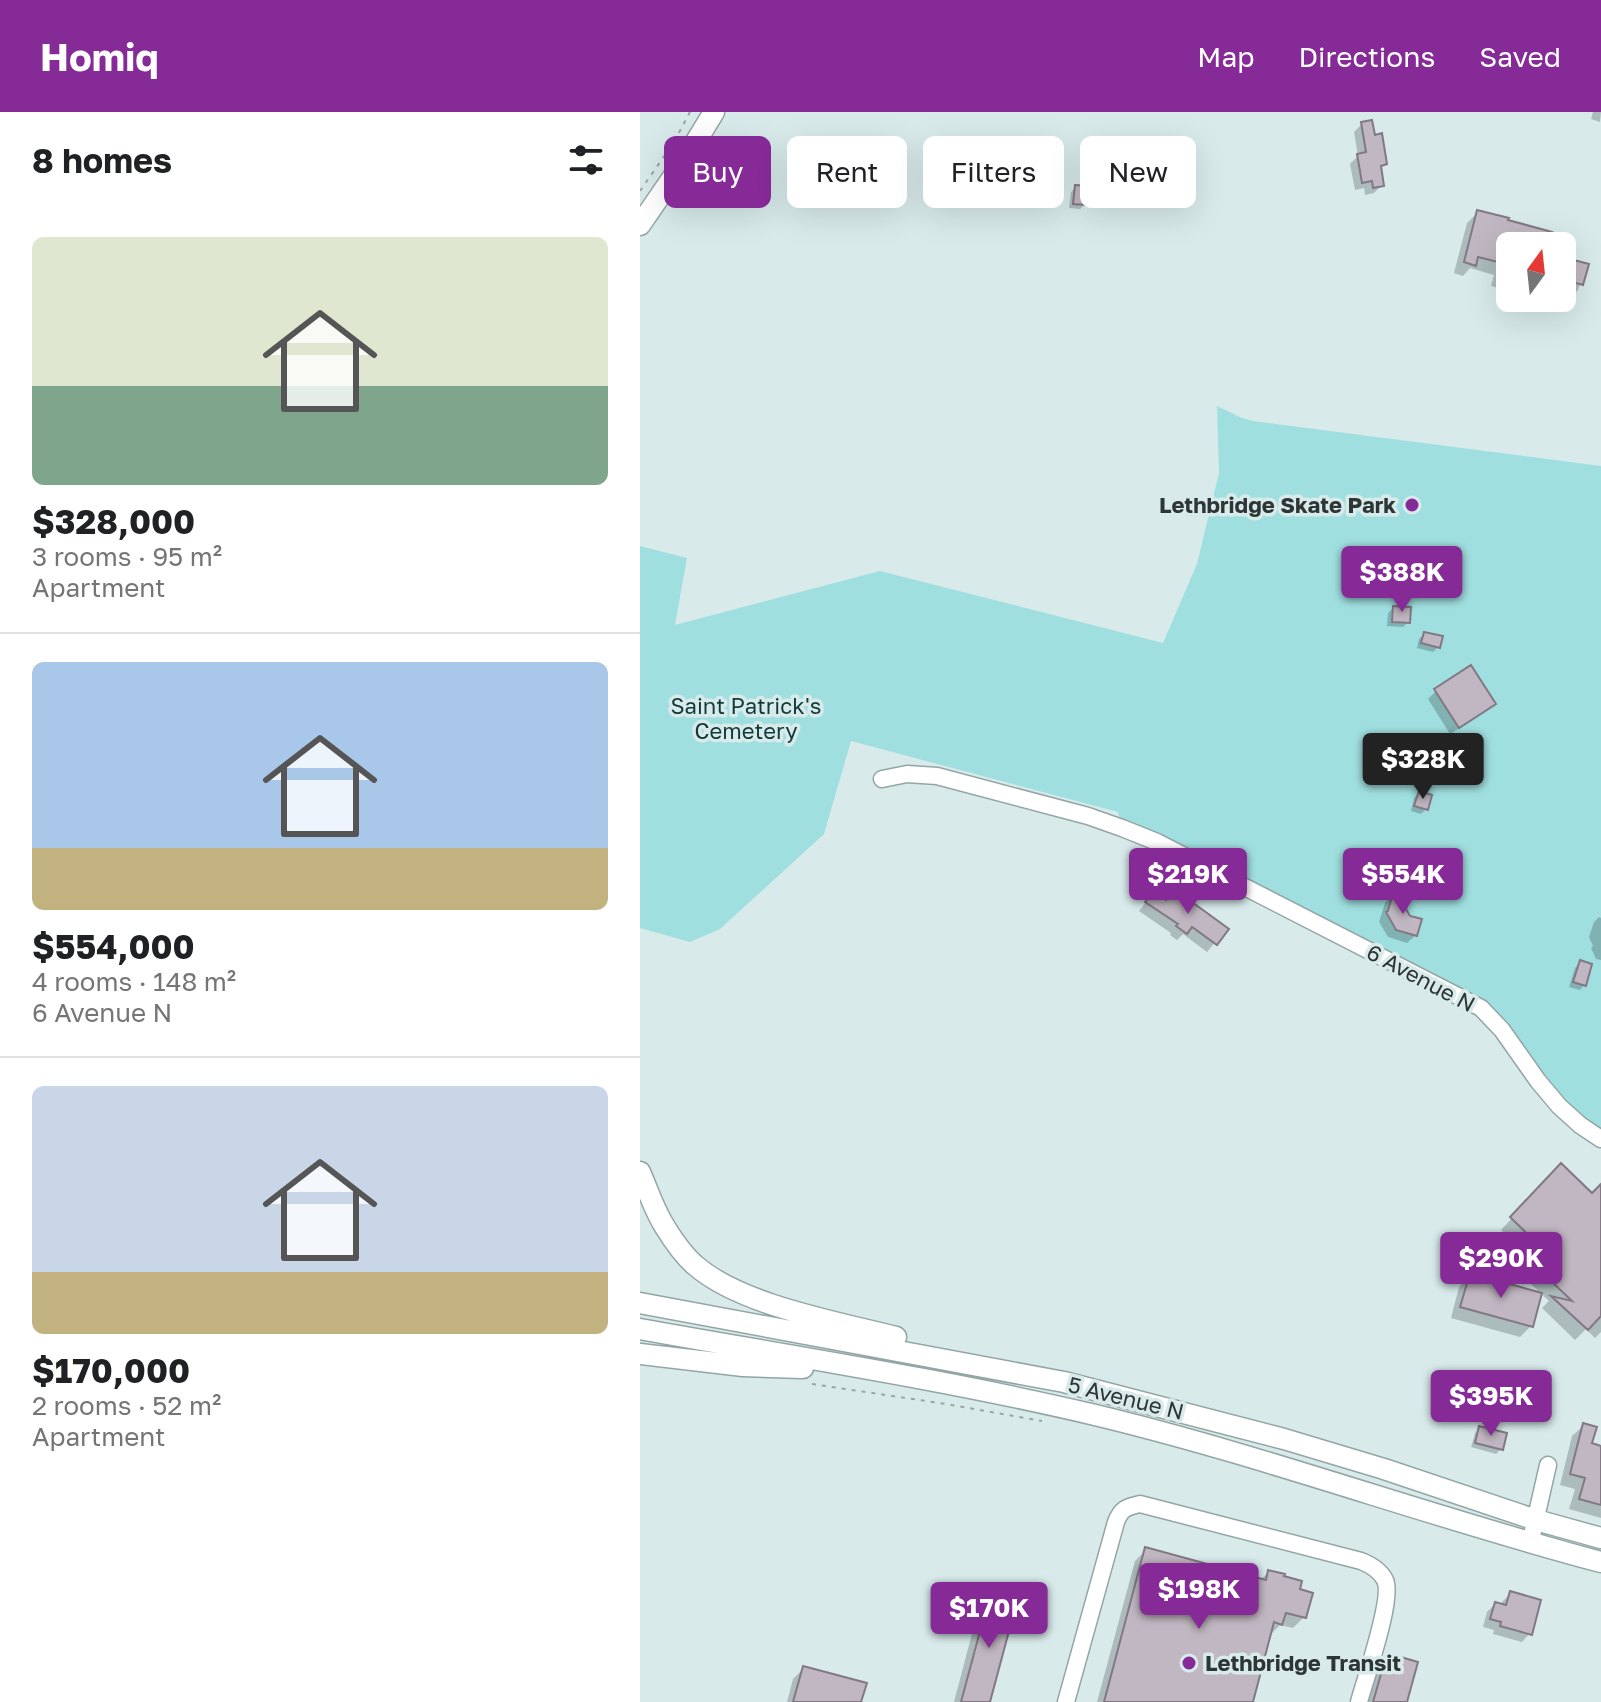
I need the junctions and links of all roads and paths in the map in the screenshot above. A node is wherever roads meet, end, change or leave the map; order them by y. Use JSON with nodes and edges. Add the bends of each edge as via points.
{"nodes":[{"id":1,"x":690,"y":112,"type":"edge"},
{"id":2,"x":714,"y":112,"type":"edge"},
{"id":3,"x":640,"y":191,"type":"edge"},
{"id":4,"x":640,"y":225,"type":"edge"},
{"id":5,"x":882,"y":779,"type":"dead end"},
{"id":6,"x":1601,"y":1139,"type":"edge"},
{"id":7,"x":640,"y":1172,"type":"edge"},
{"id":8,"x":640,"y":1303,"type":"edge"},
{"id":9,"x":640,"y":1329,"type":"edge"},
{"id":10,"x":640,"y":1354,"type":"edge"},
{"id":11,"x":951,"y":1360,"type":"junction"},
{"id":12,"x":873,"y":1371,"type":"junction"},
{"id":13,"x":805,"y":1383,"type":"dead end"},
{"id":14,"x":1046,"y":1422,"type":"dead end"},
{"id":15,"x":1548,"y":1465,"type":"dead end"},
{"id":16,"x":1536,"y":1520,"type":"junction"},
{"id":17,"x":1601,"y":1538,"type":"edge"},
{"id":18,"x":1530,"y":1544,"type":"junction"},
{"id":19,"x":1601,"y":1562,"type":"edge"},
{"id":20,"x":1066,"y":1702,"type":"edge"},
{"id":21,"x":1359,"y":1702,"type":"edge"}],
"edges":[{"from":1,"to":3,"type":"path"},
{"from":2,"to":4,"type":"main road"},
{"from":5,"to":6,"type":"street","name":"6 Avenue N","via":[[924,774],[955,780],[1088,816],[1157,842],[1481,1008],[1559,1106]]},
{"from":7,"to":11,"type":"main road","via":[[664,1227],[694,1264],[729,1288],[896,1337]]},
{"from":8,"to":11,"type":"main road","name":"5 Avenue N"},
{"from":9,"to":12,"type":"main road","name":"5 Avenue N"},
{"from":10,"to":12,"type":"main road","via":[[743,1366]]},
{"from":11,"to":16,"type":"main road","name":"5 Avenue N","via":[[1064,1382],[1284,1439]]},
{"from":12,"to":18,"type":"main road","name":"5 Avenue N","via":[[1077,1411],[1211,1445]]},
{"from":13,"to":14,"type":"path"},
{"from":15,"to":16,"type":"street"},
{"from":16,"to":17,"type":"main road","name":"5 Avenue N"},
{"from":16,"to":18,"type":"street"},
{"from":18,"to":19,"type":"main road","name":"5 Avenue N"},
{"from":20,"to":21,"type":"street","via":[[1116,1522],[1120,1512],[1140,1504],[1361,1561],[1380,1572],[1387,1583],[1386,1604]]}]}
